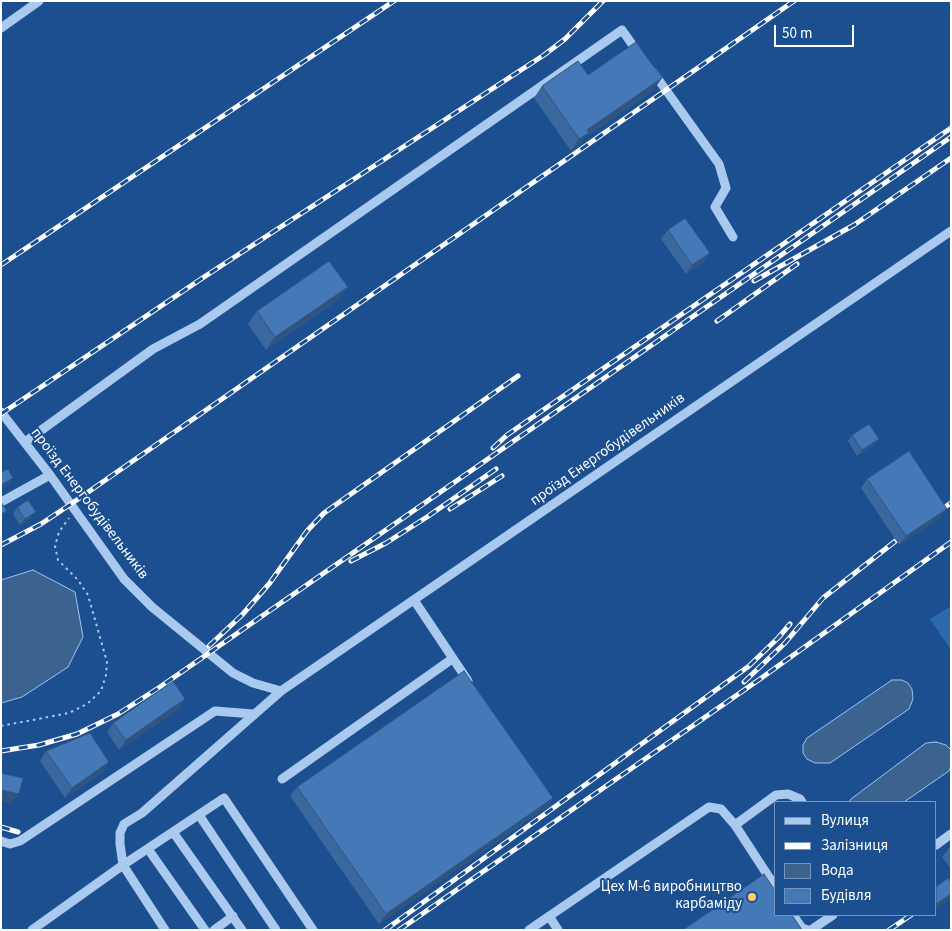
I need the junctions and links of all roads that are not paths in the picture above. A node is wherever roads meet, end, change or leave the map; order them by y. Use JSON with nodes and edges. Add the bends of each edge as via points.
{"nodes":[{"id":1,"x":38,"y":1,"type":"edge"},
{"id":2,"x":1,"y":28,"type":"edge"},
{"id":3,"x":951,"y":231,"type":"edge"},
{"id":4,"x":733,"y":237,"type":"dead end"},
{"id":5,"x":1,"y":412,"type":"edge"},
{"id":6,"x":25,"y":442,"type":"junction"},
{"id":7,"x":50,"y":475,"type":"junction"},
{"id":8,"x":1,"y":502,"type":"edge"},
{"id":9,"x":414,"y":600,"type":"junction"},
{"id":10,"x":452,"y":659,"type":"junction"},
{"id":11,"x":474,"y":690,"type":"edge"},
{"id":12,"x":281,"y":691,"type":"junction"},
{"id":13,"x":253,"y":714,"type":"junction"},
{"id":14,"x":282,"y":779,"type":"dead end"},
{"id":15,"x":801,"y":801,"type":"edge"},
{"id":16,"x":199,"y":815,"type":"junction"},
{"id":17,"x":735,"y":826,"type":"junction"},
{"id":18,"x":173,"y":832,"type":"junction"},
{"id":19,"x":951,"y":834,"type":"edge"},
{"id":20,"x":1,"y":841,"type":"edge"},
{"id":21,"x":937,"y":844,"type":"edge"},
{"id":22,"x":148,"y":849,"type":"junction"},
{"id":23,"x":123,"y":865,"type":"junction"},
{"id":24,"x":774,"y":885,"type":"edge"},
{"id":25,"x":233,"y":916,"type":"junction"},
{"id":26,"x":549,"y":916,"type":"junction"},
{"id":27,"x":794,"y":916,"type":"edge"},
{"id":28,"x":831,"y":916,"type":"edge"},
{"id":29,"x":32,"y":930,"type":"edge"},
{"id":30,"x":165,"y":930,"type":"edge"},
{"id":31,"x":205,"y":930,"type":"edge"},
{"id":32,"x":214,"y":930,"type":"edge"},
{"id":33,"x":242,"y":930,"type":"edge"},
{"id":34,"x":276,"y":930,"type":"edge"},
{"id":35,"x":314,"y":930,"type":"edge"},
{"id":36,"x":529,"y":930,"type":"edge"},
{"id":37,"x":558,"y":930,"type":"edge"},
{"id":38,"x":809,"y":930,"type":"edge"}],
"edges":[{"from":1,"to":2,"type":"street"},
{"from":3,"to":9,"type":"street","name":"проїзд Енергобудівельників"},
{"from":4,"to":6,"type":"street","via":[[715,207],[726,188],[719,164],[622,30],[200,324],[153,349]]},
{"from":5,"to":6,"type":"street","name":"проїзд Енергобудівельників"},
{"from":6,"to":7,"type":"street","name":"проїзд Енергобудівельників"},
{"from":7,"to":8,"type":"street"},
{"from":7,"to":12,"type":"street","name":"проїзд Енергобудівельників","via":[[124,579],[152,607],[233,673]]},
{"from":9,"to":10,"type":"street"},
{"from":9,"to":12,"type":"street","name":"проїзд Енергобудівельників"},
{"from":10,"to":11,"type":"street"},
{"from":10,"to":14,"type":"street"},
{"from":12,"to":13,"type":"street","name":"проїзд Енергобудівельників"},
{"from":13,"to":20,"type":"street","via":[[215,711],[20,841],[10,844]]},
{"from":13,"to":23,"type":"street","name":"проїзд Енергобудівельників","via":[[142,813],[124,824],[120,833]]},
{"from":15,"to":17,"type":"street","via":[[788,794],[776,795]]},
{"from":16,"to":18,"type":"street"},
{"from":16,"to":34,"type":"street"},
{"from":16,"to":35,"type":"street","via":[[224,798]]},
{"from":17,"to":24,"type":"street"},
{"from":17,"to":26,"type":"street","via":[[721,809],[709,807]]},
{"from":18,"to":22,"type":"street"},
{"from":18,"to":25,"type":"street"},
{"from":19,"to":21,"type":"street"},
{"from":22,"to":23,"type":"street"},
{"from":22,"to":31,"type":"street"},
{"from":23,"to":29,"type":"street"},
{"from":23,"to":30,"type":"street"},
{"from":25,"to":32,"type":"street"},
{"from":25,"to":33,"type":"street"},
{"from":26,"to":36,"type":"street"},
{"from":26,"to":37,"type":"street"},
{"from":27,"to":38,"type":"street","via":[[802,928]]},
{"from":28,"to":38,"type":"street"}]}
